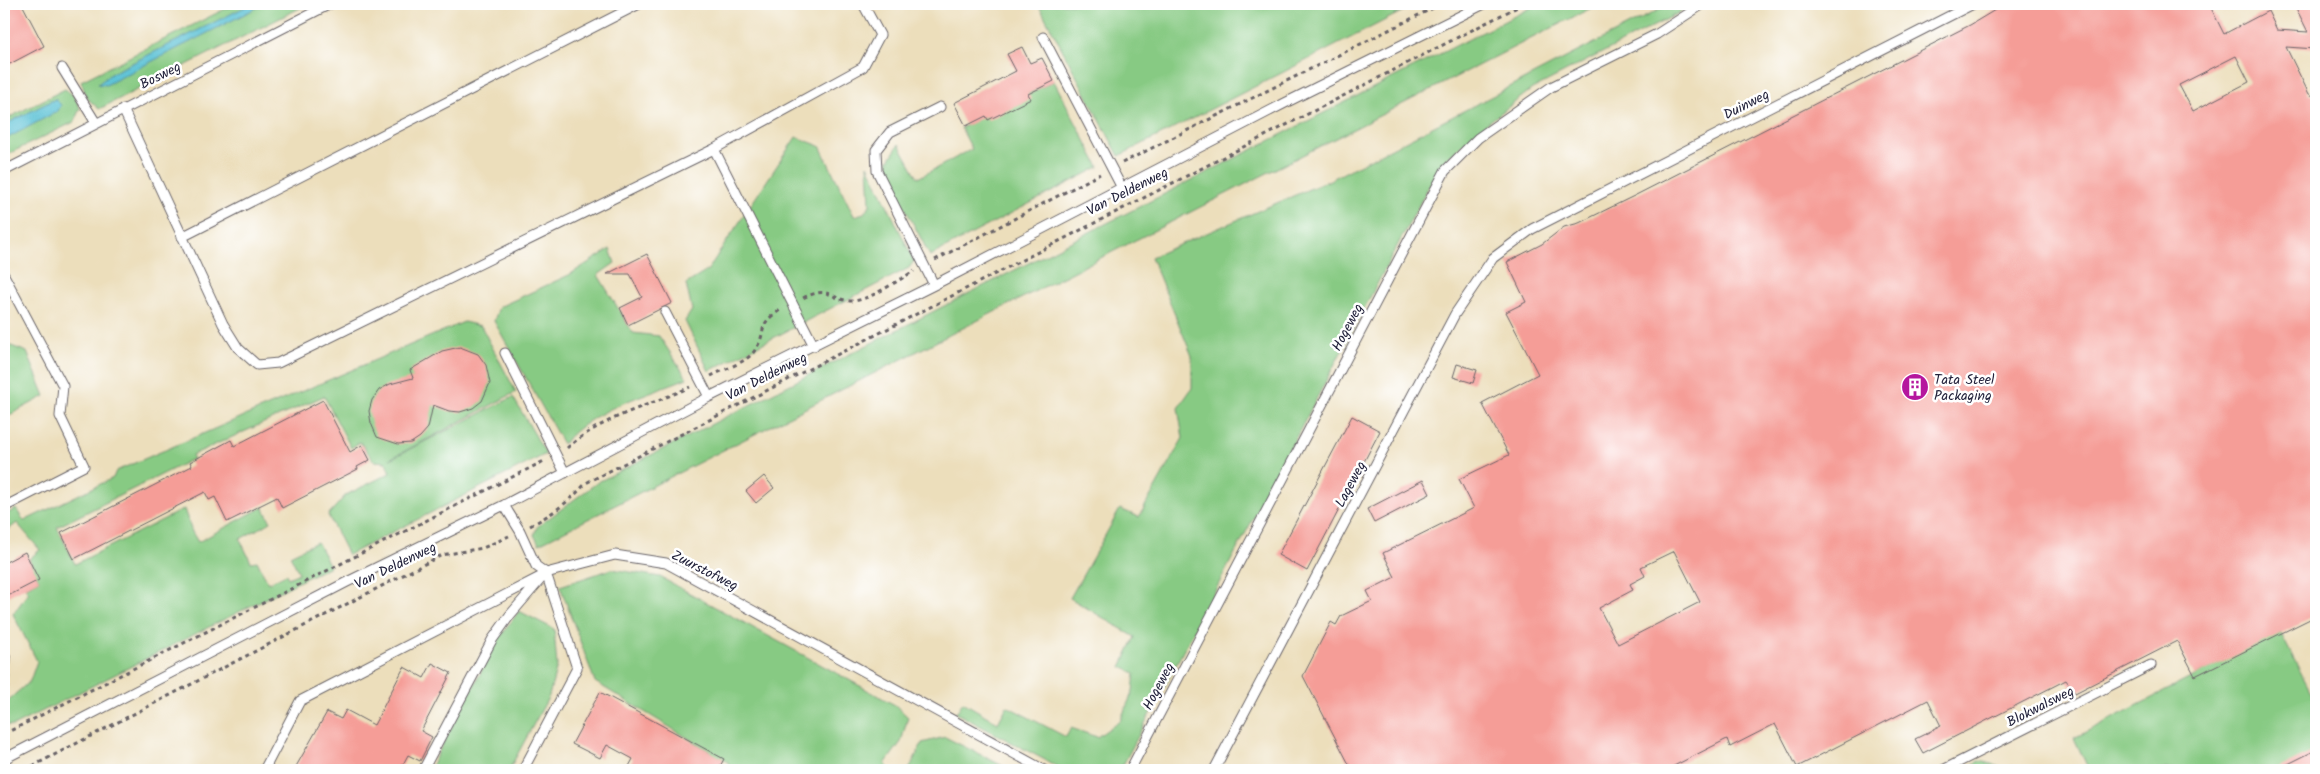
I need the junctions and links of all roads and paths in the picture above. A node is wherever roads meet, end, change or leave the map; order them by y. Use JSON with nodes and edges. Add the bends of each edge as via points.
{"nodes":[{"id":1,"x":330,"y":4,"type":"edge"},
{"id":2,"x":639,"y":4,"type":"edge"},
{"id":3,"x":863,"y":4,"type":"edge"},
{"id":4,"x":1441,"y":4,"type":"edge"},
{"id":5,"x":1484,"y":4,"type":"edge"},
{"id":6,"x":1523,"y":4,"type":"edge"},
{"id":7,"x":1703,"y":4,"type":"edge"},
{"id":8,"x":1973,"y":4,"type":"edge"},
{"id":9,"x":1043,"y":37,"type":"dead end"},
{"id":10,"x":62,"y":68,"type":"dead end"},
{"id":11,"x":940,"y":108,"type":"dead end"},
{"id":12,"x":123,"y":110,"type":"junction"},
{"id":13,"x":96,"y":123,"type":"junction"},
{"id":14,"x":714,"y":149,"type":"junction"},
{"id":15,"x":1111,"y":168,"type":"junction"},
{"id":16,"x":4,"y":171,"type":"edge"},
{"id":17,"x":1122,"y":188,"type":"junction"},
{"id":18,"x":1532,"y":229,"type":"joint"},
{"id":19,"x":182,"y":237,"type":"junction"},
{"id":20,"x":926,"y":266,"type":"junction"},
{"id":21,"x":4,"y":275,"type":"edge"},
{"id":22,"x":934,"y":285,"type":"junction"},
{"id":23,"x":792,"y":303,"type":"junction"},
{"id":24,"x":665,"y":312,"type":"dead end"},
{"id":25,"x":814,"y":346,"type":"junction"},
{"id":26,"x":505,"y":353,"type":"dead end"},
{"id":27,"x":701,"y":382,"type":"junction"},
{"id":28,"x":709,"y":397,"type":"junction"},
{"id":29,"x":556,"y":455,"type":"junction"},
{"id":30,"x":565,"y":473,"type":"junction"},
{"id":31,"x":504,"y":505,"type":"junction"},
{"id":32,"x":4,"y":507,"type":"edge"},
{"id":33,"x":520,"y":532,"type":"junction"},
{"id":34,"x":546,"y":574,"type":"junction"},
{"id":35,"x":4,"y":654,"type":"edge"},
{"id":36,"x":2151,"y":665,"type":"dead end"},
{"id":37,"x":4,"y":686,"type":"edge"},
{"id":38,"x":4,"y":734,"type":"edge"},
{"id":39,"x":4,"y":758,"type":"edge"},
{"id":40,"x":24,"y":770,"type":"edge"},
{"id":41,"x":264,"y":770,"type":"edge"},
{"id":42,"x":423,"y":770,"type":"edge"},
{"id":43,"x":523,"y":770,"type":"edge"},
{"id":44,"x":1044,"y":770,"type":"edge"},
{"id":45,"x":1130,"y":770,"type":"edge"},
{"id":46,"x":1214,"y":770,"type":"edge"},
{"id":47,"x":1942,"y":770,"type":"edge"}],
"edges":[{"from":1,"to":12,"type":"lane","name":"Bosweg"},
{"from":2,"to":19,"type":"lane"},
{"from":3,"to":14,"type":"lane","via":[[880,35],[863,67]]},
{"from":4,"to":15,"type":"path","name":"Van Deldenweg"},
{"from":5,"to":17,"type":"lane","name":"Van Deldenweg"},
{"from":6,"to":33,"type":"path","name":"Van Deldenweg","via":[[586,483],[557,511]]},
{"from":7,"to":45,"type":"lane","name":"Hogeweg","via":[[1657,34],[1551,87],[1478,138],[1445,172]]},
{"from":8,"to":18,"type":"lane","name":"Duinweg"},
{"from":9,"to":15,"type":"lane"},
{"from":10,"to":13,"type":"lane"},
{"from":11,"to":20,"type":"lane","via":[[890,132],[876,150],[877,171]]},
{"from":12,"to":13,"type":"lane","name":"Bosweg"},
{"from":12,"to":19,"type":"lane"},
{"from":13,"to":16,"type":"lane","name":"Bosweg"},
{"from":14,"to":19,"type":"lane","via":[[278,364],[257,366],[238,348],[223,324]]},
{"from":14,"to":23,"type":"lane"},
{"from":15,"to":17,"type":"lane"},
{"from":15,"to":20,"type":"path","name":"Van Deldenweg"},
{"from":17,"to":22,"type":"lane","name":"Van Deldenweg"},
{"from":18,"to":46,"type":"lane","name":"Lageweg","via":[[1493,258],[1455,314]]},
{"from":20,"to":22,"type":"lane"},
{"from":20,"to":23,"type":"path","name":"Van Deldenweg","via":[[862,299],[851,301],[822,291]]},
{"from":21,"to":32,"type":"lane","via":[[63,386],[60,416],[84,466]]},
{"from":22,"to":25,"type":"lane","name":"Van Deldenweg"},
{"from":23,"to":25,"type":"lane"},
{"from":23,"to":27,"type":"path","name":"Van Deldenweg","via":[[769,317],[761,330],[755,352]]},
{"from":24,"to":27,"type":"lane"},
{"from":25,"to":28,"type":"lane","name":"Van Deldenweg"},
{"from":26,"to":29,"type":"lane"},
{"from":27,"to":28,"type":"lane"},
{"from":27,"to":29,"type":"path","name":"Van Deldenweg","via":[[662,400],[646,403],[580,437]]},
{"from":28,"to":30,"type":"lane","name":"Van Deldenweg"},
{"from":29,"to":30,"type":"lane"},
{"from":29,"to":38,"type":"path","name":"Van Deldenweg"},
{"from":30,"to":31,"type":"lane","name":"Van Deldenweg"},
{"from":31,"to":33,"type":"lane"},
{"from":31,"to":39,"type":"lane","name":"Van Deldenweg"},
{"from":33,"to":34,"type":"lane","via":[[536,566]]},
{"from":33,"to":40,"type":"path","name":"Van Deldenweg","via":[[483,548],[442,555]]},
{"from":34,"to":41,"type":"lane","name":"Zuurstofweg","via":[[300,701]]},
{"from":34,"to":42,"type":"lane","via":[[492,640]]},
{"from":34,"to":43,"type":"lane","via":[[576,668]]},
{"from":34,"to":44,"type":"lane","name":"Zuurstofweg","via":[[615,555],[666,563]]},
{"from":35,"to":37,"type":"lane"},
{"from":36,"to":47,"type":"lane","name":"Blokwalsweg"}]}
